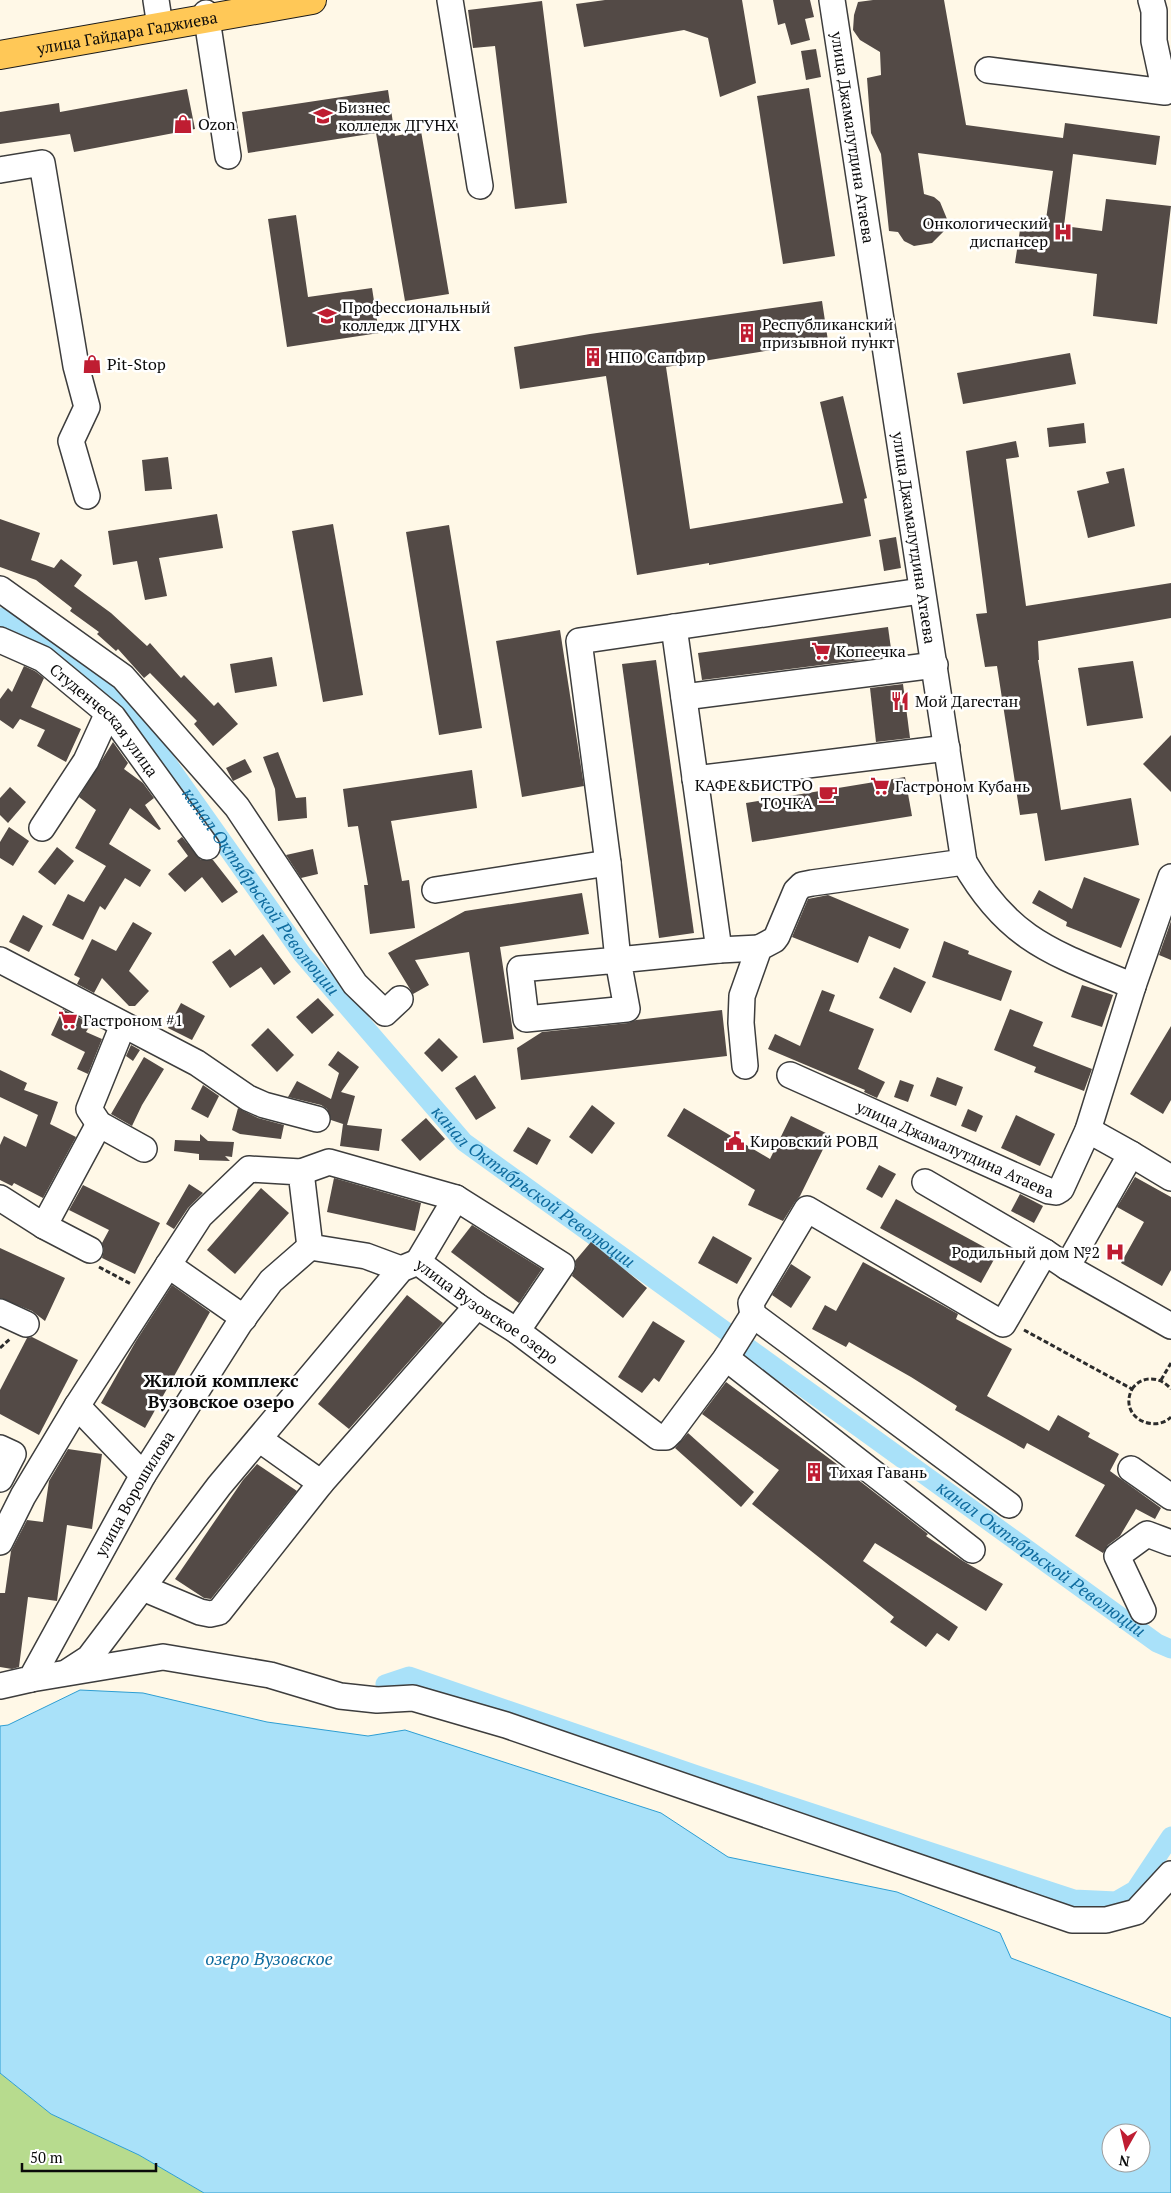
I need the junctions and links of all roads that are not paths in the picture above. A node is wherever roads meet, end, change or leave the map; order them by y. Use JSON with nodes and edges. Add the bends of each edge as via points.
{"nodes":[{"id":1,"x":286,"y":0,"type":"edge"},
{"id":2,"x":312,"y":0,"type":"edge"},
{"id":3,"x":450,"y":0,"type":"edge"},
{"id":4,"x":832,"y":0,"type":"edge"},
{"id":5,"x":1152,"y":0,"type":"edge"},
{"id":6,"x":159,"y":16,"type":"edge"},
{"id":7,"x":207,"y":16,"type":"junction"},
{"id":8,"x":1162,"y":26,"type":"edge"},
{"id":9,"x":0,"y":51,"type":"edge"},
{"id":10,"x":0,"y":56,"type":"edge"},
{"id":11,"x":988,"y":70,"type":"dead end"},
{"id":12,"x":1168,"y":92,"type":"edge"},
{"id":13,"x":228,"y":156,"type":"dead end"},
{"id":14,"x":0,"y":170,"type":"edge"},
{"id":15,"x":480,"y":186,"type":"dead end"},
{"id":16,"x":87,"y":496,"type":"dead end"},
{"id":17,"x":0,"y":589,"type":"edge"},
{"id":18,"x":921,"y":591,"type":"junction"},
{"id":19,"x":674,"y":627,"type":"junction"},
{"id":20,"x":0,"y":640,"type":"edge"},
{"id":21,"x":935,"y":665,"type":"junction"},
{"id":22,"x":684,"y":697,"type":"junction"},
{"id":23,"x":108,"y":713,"type":"junction"},
{"id":24,"x":947,"y":748,"type":"junction"},
{"id":25,"x":696,"y":779,"type":"junction"},
{"id":26,"x":42,"y":828,"type":"dead end"},
{"id":27,"x":207,"y":847,"type":"dead end"},
{"id":28,"x":964,"y":862,"type":"junction"},
{"id":29,"x":608,"y":863,"type":"junction"},
{"id":30,"x":1171,"y":877,"type":"edge"},
{"id":31,"x":435,"y":890,"type":"dead end"},
{"id":32,"x":759,"y":948,"type":"junction"},
{"id":33,"x":719,"y":950,"type":"junction"},
{"id":34,"x":0,"y":960,"type":"edge"},
{"id":35,"x":1133,"y":986,"type":"junction"},
{"id":36,"x":400,"y":999,"type":"dead end"},
{"id":37,"x":123,"y":1025,"type":"junction"},
{"id":38,"x":745,"y":1066,"type":"dead end"},
{"id":39,"x":790,"y":1075,"type":"dead end"},
{"id":40,"x":317,"y":1119,"type":"dead end"},
{"id":41,"x":99,"y":1124,"type":"junction"},
{"id":42,"x":1088,"y":1130,"type":"junction"},
{"id":43,"x":144,"y":1149,"type":"dead end"},
{"id":44,"x":1131,"y":1154,"type":"junction"},
{"id":45,"x":301,"y":1172,"type":"junction"},
{"id":46,"x":1171,"y":1178,"type":"edge"},
{"id":47,"x":925,"y":1182,"type":"dead end"},
{"id":48,"x":0,"y":1198,"type":"edge"},
{"id":49,"x":456,"y":1198,"type":"junction"},
{"id":50,"x":44,"y":1226,"type":"junction"},
{"id":51,"x":310,"y":1246,"type":"junction"},
{"id":52,"x":90,"y":1250,"type":"road end"},
{"id":53,"x":1045,"y":1252,"type":"junction"},
{"id":54,"x":168,"y":1265,"type":"junction"},
{"id":55,"x":409,"y":1266,"type":"junction"},
{"id":56,"x":1067,"y":1267,"type":"junction"},
{"id":57,"x":477,"y":1306,"type":"junction"},
{"id":58,"x":0,"y":1312,"type":"edge"},
{"id":59,"x":753,"y":1315,"type":"junction"},
{"id":60,"x":244,"y":1318,"type":"junction"},
{"id":61,"x":26,"y":1324,"type":"dead end"},
{"id":62,"x":1171,"y":1326,"type":"edge"},
{"id":63,"x":517,"y":1331,"type":"junction"},
{"id":64,"x":726,"y":1358,"type":"junction"},
{"id":65,"x":77,"y":1406,"type":"junction"},
{"id":66,"x":259,"y":1439,"type":"junction"},
{"id":67,"x":0,"y":1448,"type":"edge"},
{"id":68,"x":1132,"y":1469,"type":"dead end"},
{"id":69,"x":143,"y":1475,"type":"junction"},
{"id":70,"x":0,"y":1479,"type":"edge"},
{"id":71,"x":322,"y":1483,"type":"junction"},
{"id":72,"x":1171,"y":1497,"type":"edge"},
{"id":73,"x":1009,"y":1505,"type":"dead end"},
{"id":74,"x":0,"y":1542,"type":"edge"},
{"id":75,"x":1171,"y":1543,"type":"edge"},
{"id":76,"x":972,"y":1550,"type":"dead end"},
{"id":77,"x":143,"y":1588,"type":"junction"},
{"id":78,"x":1143,"y":1611,"type":"dead end"},
{"id":79,"x":64,"y":1673,"type":"junction"},
{"id":80,"x":31,"y":1679,"type":"junction"},
{"id":81,"x":0,"y":1686,"type":"edge"},
{"id":82,"x":1171,"y":1874,"type":"edge"}],
"edges":[{"from":1,"to":7,"type":"main road","name":"улица Гайдара Гаджиева"},
{"from":2,"to":7,"type":"main road","name":"улица Гайдара Гаджиева"},
{"from":3,"to":15,"type":"street"},
{"from":4,"to":18,"type":"street","name":"улица Джамалутдина Атаева"},
{"from":5,"to":8,"type":"street"},
{"from":6,"to":7,"type":"main road","name":"улица Гайдара Гаджиева"},
{"from":6,"to":9,"type":"main road","name":"улица Гайдара Гаджиева"},
{"from":6,"to":10,"type":"main road","name":"улица Гайдара Гаджиева"},
{"from":7,"to":13,"type":"street"},
{"from":8,"to":12,"type":"street","via":[[1154,41]]},
{"from":11,"to":12,"type":"street"},
{"from":14,"to":16,"type":"street","via":[[42,163],[76,366],[87,407],[71,441]]},
{"from":17,"to":36,"type":"street","via":[[123,676],[236,807],[355,984],[385,1013]]},
{"from":18,"to":19,"type":"street"},
{"from":18,"to":21,"type":"street","name":"улица Джамалутдина Атаева"},
{"from":19,"to":22,"type":"street"},
{"from":19,"to":29,"type":"street","via":[[579,641]]},
{"from":20,"to":23,"type":"street","name":"Студенческая улица","via":[[43,659]]},
{"from":21,"to":22,"type":"street"},
{"from":21,"to":24,"type":"street","name":"улица Джамалутдина Атаева"},
{"from":22,"to":25,"type":"street"},
{"from":23,"to":26,"type":"street","via":[[86,761]]},
{"from":23,"to":27,"type":"street","name":"Студенческая улица"},
{"from":24,"to":25,"type":"street"},
{"from":24,"to":28,"type":"street","name":"улица Джамалутдина Атаева"},
{"from":25,"to":33,"type":"street"},
{"from":28,"to":32,"type":"street","via":[[802,885],[796,891],[774,940]]},
{"from":28,"to":35,"type":"street","name":"улица Джамалутдина Атаева","via":[[998,912],[1021,933],[1046,949]]},
{"from":29,"to":31,"type":"street"},
{"from":29,"to":33,"type":"street","via":[[618,960]]},
{"from":30,"to":35,"type":"street","name":"улица Джамалутдина Атаева"},
{"from":32,"to":33,"type":"street"},
{"from":32,"to":38,"type":"street","via":[[742,996]]},
{"from":34,"to":37,"type":"street"},
{"from":35,"to":42,"type":"street","name":"улица Джамалутдина Атаева"},
{"from":37,"to":40,"type":"street","via":[[197,1063],[248,1098]]},
{"from":37,"to":41,"type":"street","via":[[89,1110]]},
{"from":39,"to":42,"type":"street","name":"улица Джамалутдина Атаева","via":[[1049,1191],[1061,1189]]},
{"from":41,"to":43,"type":"street"},
{"from":41,"to":50,"type":"street"},
{"from":42,"to":44,"type":"street"},
{"from":44,"to":46,"type":"street"},
{"from":44,"to":56,"type":"street"},
{"from":45,"to":49,"type":"street","via":[[329,1162]]},
{"from":45,"to":51,"type":"street"},
{"from":45,"to":54,"type":"street","via":[[250,1169],[200,1216]]},
{"from":47,"to":53,"type":"street"},
{"from":48,"to":50,"type":"street"},
{"from":49,"to":55,"type":"street"},
{"from":49,"to":63,"type":"street","via":[[562,1266]]},
{"from":50,"to":52,"type":"street"},
{"from":51,"to":55,"type":"street"},
{"from":51,"to":60,"type":"street","name":"улица Ворошилова","via":[[271,1281]]},
{"from":53,"to":56,"type":"street"},
{"from":53,"to":59,"type":"street","via":[[1003,1324],[807,1210],[751,1303]]},
{"from":54,"to":60,"type":"street"},
{"from":54,"to":65,"type":"street"},
{"from":55,"to":57,"type":"street","name":"улица Вузовское озеро"},
{"from":55,"to":66,"type":"street","name":"улица Вузовское озеро"},
{"from":56,"to":62,"type":"street"},
{"from":57,"to":63,"type":"street","name":"улица Вузовское озеро"},
{"from":57,"to":71,"type":"street"},
{"from":58,"to":61,"type":"street"},
{"from":59,"to":64,"type":"street"},
{"from":59,"to":73,"type":"street"},
{"from":60,"to":69,"type":"street","name":"улица Ворошилова"},
{"from":63,"to":64,"type":"street","name":"улица Вузовское озеро","via":[[658,1437],[666,1437],[671,1432]]},
{"from":64,"to":76,"type":"street"},
{"from":65,"to":69,"type":"street"},
{"from":65,"to":74,"type":"street","via":[[23,1496]]},
{"from":66,"to":71,"type":"street"},
{"from":66,"to":77,"type":"street","name":"улица Вузовское озеро","via":[[219,1486]]},
{"from":67,"to":70,"type":"street","via":[[13,1454]]},
{"from":68,"to":72,"type":"street"},
{"from":69,"to":80,"type":"street","name":"улица Ворошилова"},
{"from":71,"to":77,"type":"street","via":[[219,1612],[200,1612]]},
{"from":75,"to":78,"type":"street","via":[[1147,1534],[1117,1556]]},
{"from":77,"to":79,"type":"street","name":"улица Вузовское озеро","via":[[89,1658]]},
{"from":79,"to":80,"type":"street"},
{"from":79,"to":82,"type":"street","via":[[163,1657],[270,1675],[340,1696],[377,1700],[413,1698],[506,1725],[1072,1920],[1106,1920],[1136,1912]]},
{"from":80,"to":81,"type":"street"}]}
